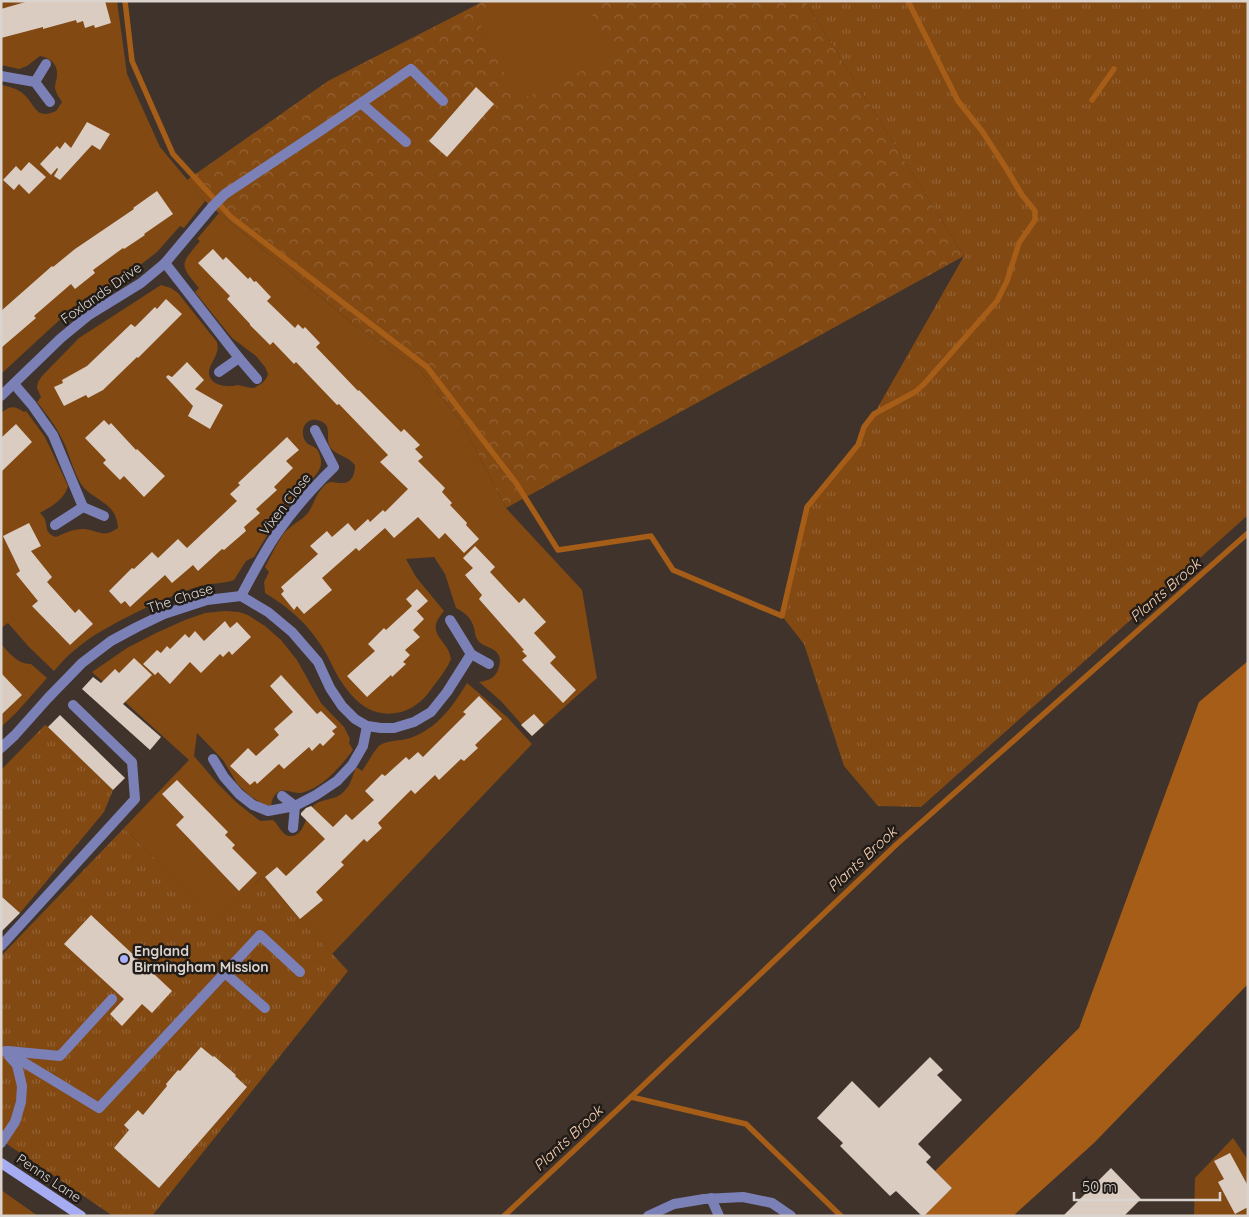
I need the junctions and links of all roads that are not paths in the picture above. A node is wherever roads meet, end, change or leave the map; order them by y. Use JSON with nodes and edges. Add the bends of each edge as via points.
{"nodes":[{"id":1,"x":46,"y":64,"type":"dead end"},
{"id":2,"x":1,"y":76,"type":"edge"},
{"id":3,"x":35,"y":82,"type":"junction"},
{"id":4,"x":443,"y":101,"type":"dead end"},
{"id":5,"x":50,"y":102,"type":"dead end"},
{"id":6,"x":361,"y":103,"type":"junction"},
{"id":7,"x":406,"y":142,"type":"dead end"},
{"id":8,"x":165,"y":263,"type":"junction"},
{"id":9,"x":239,"y":358,"type":"junction"},
{"id":10,"x":219,"y":372,"type":"dead end"},
{"id":11,"x":257,"y":379,"type":"dead end"},
{"id":12,"x":14,"y":384,"type":"junction"},
{"id":13,"x":1,"y":396,"type":"edge"},
{"id":14,"x":315,"y":430,"type":"dead end"},
{"id":15,"x":83,"y":507,"type":"junction"},
{"id":16,"x":104,"y":516,"type":"dead end"},
{"id":17,"x":55,"y":525,"type":"dead end"},
{"id":18,"x":241,"y":596,"type":"junction"},
{"id":19,"x":450,"y":620,"type":"dead end"},
{"id":20,"x":472,"y":654,"type":"junction"},
{"id":21,"x":489,"y":664,"type":"dead end"},
{"id":22,"x":73,"y":705,"type":"dead end"},
{"id":23,"x":367,"y":726,"type":"junction"},
{"id":24,"x":1,"y":748,"type":"edge"},
{"id":25,"x":213,"y":759,"type":"dead end"},
{"id":26,"x":282,"y":796,"type":"dead end"},
{"id":27,"x":296,"y":806,"type":"junction"},
{"id":28,"x":294,"y":828,"type":"dead end"},
{"id":29,"x":1,"y":946,"type":"edge"},
{"id":30,"x":300,"y":972,"type":"dead end"},
{"id":31,"x":225,"y":973,"type":"junction"},
{"id":32,"x":112,"y":999,"type":"dead end"},
{"id":33,"x":265,"y":1008,"type":"dead end"},
{"id":34,"x":3,"y":1050,"type":"edge"},
{"id":35,"x":1,"y":1142,"type":"edge"},
{"id":36,"x":1,"y":1163,"type":"edge"},
{"id":37,"x":711,"y":1198,"type":"junction"},
{"id":38,"x":81,"y":1216,"type":"edge"},
{"id":39,"x":648,"y":1216,"type":"edge"},
{"id":40,"x":719,"y":1216,"type":"edge"},
{"id":41,"x":791,"y":1216,"type":"edge"}],
"edges":[{"from":1,"to":3,"type":"street"},
{"from":2,"to":3,"type":"street"},
{"from":3,"to":5,"type":"street"},
{"from":4,"to":6,"type":"street","name":"Foxlands Drive","via":[[411,69]]},
{"from":6,"to":7,"type":"street"},
{"from":6,"to":8,"type":"street","name":"Foxlands Drive","via":[[225,194]]},
{"from":8,"to":9,"type":"street"},
{"from":8,"to":12,"type":"street","name":"Foxlands Drive","via":[[141,283],[89,315]]},
{"from":9,"to":10,"type":"street"},
{"from":9,"to":11,"type":"street"},
{"from":12,"to":13,"type":"street","name":"Foxlands Drive"},
{"from":12,"to":15,"type":"street","via":[[53,434]]},
{"from":14,"to":18,"type":"street","name":"Vixen Close","via":[[334,467],[280,529]]},
{"from":15,"to":16,"type":"street"},
{"from":15,"to":17,"type":"street"},
{"from":18,"to":23,"type":"street","via":[[292,632],[318,662],[342,706]]},
{"from":18,"to":24,"type":"street","name":"The Chase","via":[[207,600],[164,614],[110,641],[82,663]]},
{"from":19,"to":20,"type":"street"},
{"from":20,"to":21,"type":"street"},
{"from":20,"to":23,"type":"street","via":[[431,712],[394,728]]},
{"from":22,"to":29,"type":"street","via":[[132,762],[135,800]]},
{"from":23,"to":27,"type":"street","via":[[363,746],[338,781]]},
{"from":25,"to":27,"type":"street","via":[[224,778],[253,805],[268,811]]},
{"from":26,"to":27,"type":"street"},
{"from":27,"to":28,"type":"street"},
{"from":30,"to":31,"type":"street","via":[[260,935]]},
{"from":31,"to":33,"type":"street"},
{"from":31,"to":34,"type":"street","via":[[99,1108]]},
{"from":32,"to":34,"type":"street","via":[[60,1056]]},
{"from":34,"to":35,"type":"street","via":[[17,1066],[22,1086],[15,1122]]},
{"from":36,"to":38,"type":"main road","name":"Penns Lane"},
{"from":37,"to":39,"type":"street","via":[[674,1204]]},
{"from":37,"to":40,"type":"street"},
{"from":37,"to":41,"type":"street","via":[[743,1197],[772,1203]]}]}
